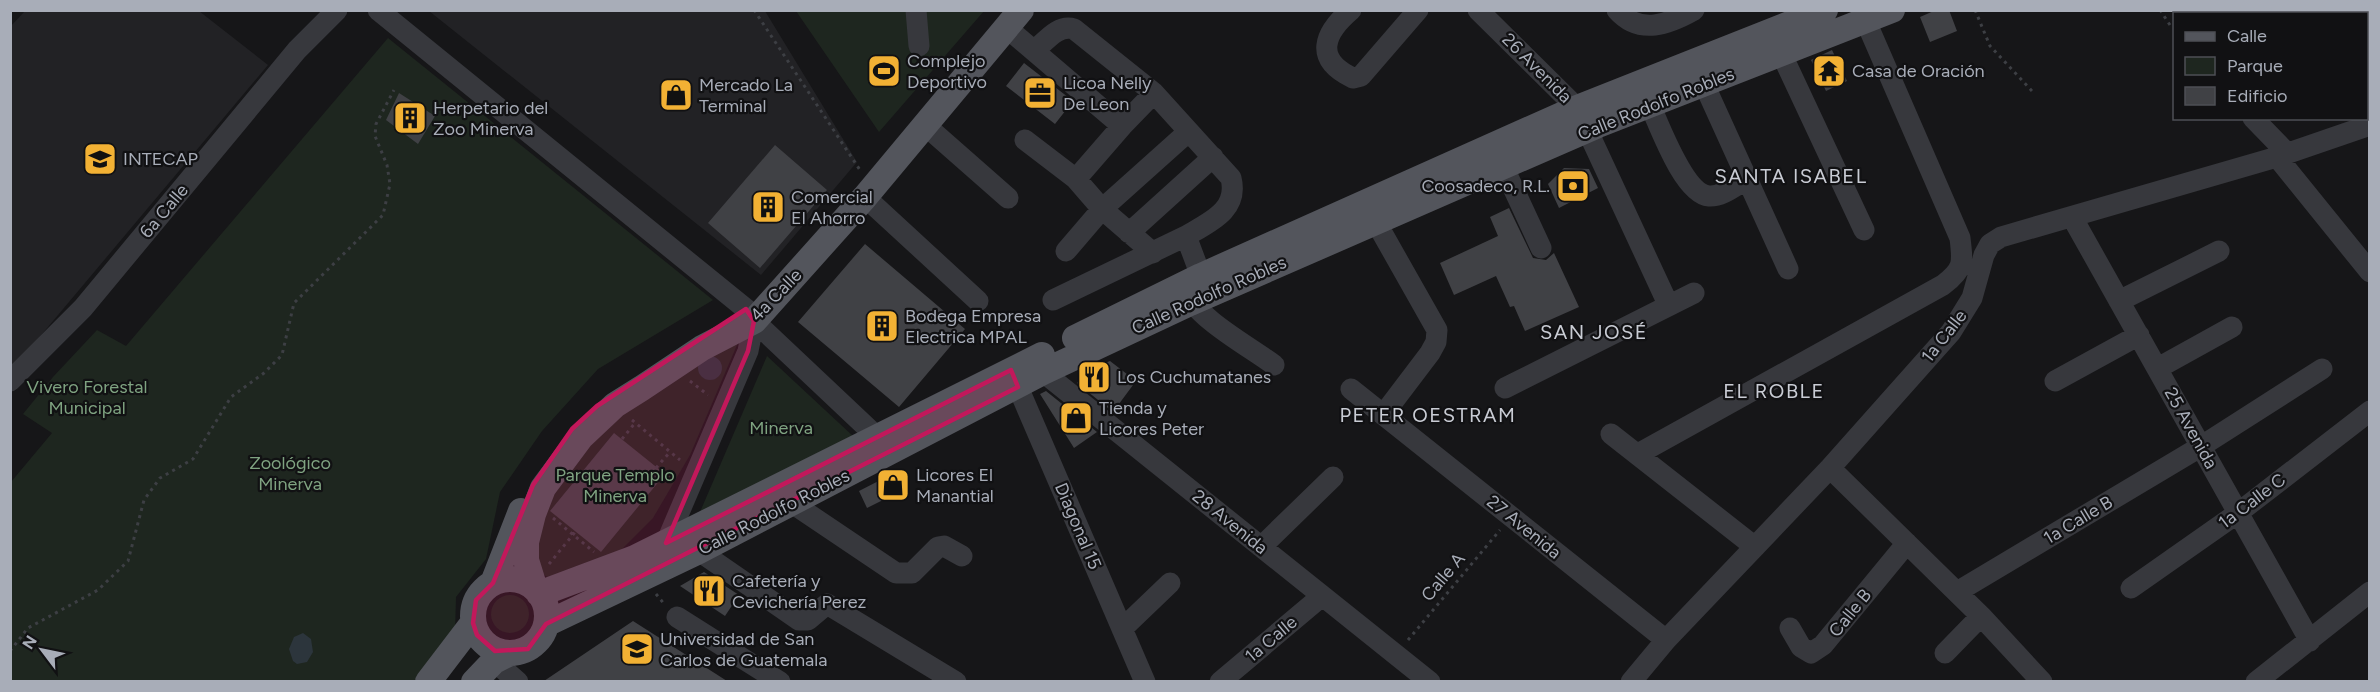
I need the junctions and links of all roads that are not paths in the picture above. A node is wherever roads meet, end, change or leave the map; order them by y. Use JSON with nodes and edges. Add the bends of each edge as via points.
{"nodes":[{"id":1,"x":337,"y":10,"type":"edge"},
{"id":2,"x":378,"y":10,"type":"edge"},
{"id":3,"x":916,"y":10,"type":"edge"},
{"id":4,"x":1351,"y":10,"type":"edge"},
{"id":5,"x":1418,"y":10,"type":"edge"},
{"id":6,"x":1617,"y":10,"type":"edge"},
{"id":7,"x":1694,"y":10,"type":"edge"},
{"id":8,"x":1825,"y":10,"type":"edge"},
{"id":9,"x":1892,"y":10,"type":"edge"},
{"id":10,"x":1481,"y":11,"type":"edge"},
{"id":11,"x":1012,"y":16,"type":"edge"},
{"id":12,"x":1863,"y":16,"type":"edge"},
{"id":13,"x":1777,"y":43,"type":"junction"},
{"id":14,"x":919,"y":46,"type":"dead end"},
{"id":15,"x":1034,"y":51,"type":"junction"},
{"id":16,"x":1704,"y":84,"type":"junction"},
{"id":17,"x":1154,"y":93,"type":"junction"},
{"id":18,"x":1650,"y":105,"type":"junction"},
{"id":19,"x":1583,"y":119,"type":"junction"},
{"id":20,"x":2255,"y":120,"type":"edge"},
{"id":21,"x":925,"y":125,"type":"junction"},
{"id":22,"x":2370,"y":125,"type":"edge"},
{"id":23,"x":1122,"y":126,"type":"junction"},
{"id":24,"x":1188,"y":132,"type":"junction"},
{"id":25,"x":1025,"y":140,"type":"dead end"},
{"id":26,"x":2282,"y":155,"type":"junction"},
{"id":27,"x":1213,"y":158,"type":"junction"},
{"id":28,"x":1503,"y":166,"type":"junction"},
{"id":29,"x":1076,"y":179,"type":"junction"},
{"id":30,"x":1747,"y":180,"type":"junction"},
{"id":31,"x":865,"y":188,"type":"junction"},
{"id":32,"x":1008,"y":198,"type":"dead end"},
{"id":33,"x":1102,"y":209,"type":"junction"},
{"id":34,"x":1370,"y":213,"type":"junction"},
{"id":35,"x":2072,"y":217,"type":"junction"},
{"id":36,"x":1864,"y":230,"type":"dead end"},
{"id":37,"x":1129,"y":233,"type":"junction"},
{"id":38,"x":1186,"y":236,"type":"junction"},
{"id":39,"x":1541,"y":248,"type":"dead end"},
{"id":40,"x":1066,"y":251,"type":"dead end"},
{"id":41,"x":2219,"y":251,"type":"dead end"},
{"id":42,"x":1153,"y":253,"type":"junction"},
{"id":43,"x":2368,"y":267,"type":"edge"},
{"id":44,"x":1788,"y":270,"type":"dead end"},
{"id":45,"x":1191,"y":288,"type":"junction"},
{"id":46,"x":1694,"y":293,"type":"dead end"},
{"id":47,"x":1053,"y":300,"type":"dead end"},
{"id":48,"x":978,"y":301,"type":"dead end"},
{"id":49,"x":2119,"y":302,"type":"junction"},
{"id":50,"x":1668,"y":304,"type":"junction"},
{"id":51,"x":750,"y":315,"type":"junction"},
{"id":52,"x":2232,"y":327,"type":"dead end"},
{"id":53,"x":2139,"y":335,"type":"junction"},
{"id":54,"x":1038,"y":365,"type":"junction"},
{"id":55,"x":1274,"y":365,"type":"dead end"},
{"id":56,"x":2158,"y":368,"type":"junction"},
{"id":57,"x":2322,"y":369,"type":"dead end"},
{"id":58,"x":1014,"y":378,"type":"junction"},
{"id":59,"x":10,"y":381,"type":"edge"},
{"id":60,"x":2055,"y":381,"type":"dead end"},
{"id":61,"x":1505,"y":388,"type":"dead end"},
{"id":62,"x":1352,"y":389,"type":"dead end"},
{"id":63,"x":2370,"y":411,"type":"edge"},
{"id":64,"x":1383,"y":415,"type":"junction"},
{"id":65,"x":1611,"y":434,"type":"dead end"},
{"id":66,"x":882,"y":446,"type":"junction"},
{"id":67,"x":2200,"y":447,"type":"junction"},
{"id":68,"x":1638,"y":454,"type":"junction"},
{"id":69,"x":1830,"y":468,"type":"junction"},
{"id":70,"x":1333,"y":477,"type":"dead end"},
{"id":71,"x":792,"y":503,"type":"junction"},
{"id":72,"x":2238,"y":513,"type":"junction"},
{"id":73,"x":666,"y":543,"type":"junction"},
{"id":74,"x":1907,"y":543,"type":"junction"},
{"id":75,"x":1261,"y":547,"type":"junction"},
{"id":76,"x":1755,"y":547,"type":"junction"},
{"id":77,"x":699,"y":551,"type":"junction"},
{"id":78,"x":962,"y":556,"type":"dead end"},
{"id":79,"x":1170,"y":583,"type":"dead end"},
{"id":80,"x":493,"y":584,"type":"junction"},
{"id":81,"x":540,"y":584,"type":"junction"},
{"id":82,"x":2132,"y":588,"type":"dead end"},
{"id":83,"x":1957,"y":592,"type":"junction"},
{"id":84,"x":2370,"y":592,"type":"edge"},
{"id":85,"x":1322,"y":596,"type":"junction"},
{"id":86,"x":1981,"y":616,"type":"junction"},
{"id":87,"x":677,"y":617,"type":"road end"},
{"id":88,"x":473,"y":623,"type":"junction"},
{"id":89,"x":546,"y":624,"type":"junction"},
{"id":90,"x":1790,"y":628,"type":"dead end"},
{"id":91,"x":1122,"y":629,"type":"junction"},
{"id":92,"x":1666,"y":640,"type":"junction"},
{"id":93,"x":2310,"y":641,"type":"junction"},
{"id":94,"x":1945,"y":653,"type":"dead end"},
{"id":95,"x":501,"y":657,"type":"junction"},
{"id":96,"x":1418,"y":678,"type":"edge"},
{"id":97,"x":428,"y":681,"type":"edge"},
{"id":98,"x":474,"y":681,"type":"edge"},
{"id":99,"x":518,"y":681,"type":"edge"},
{"id":100,"x":780,"y":681,"type":"edge"},
{"id":101,"x":956,"y":681,"type":"edge"},
{"id":102,"x":1145,"y":681,"type":"edge"},
{"id":103,"x":1220,"y":681,"type":"edge"},
{"id":104,"x":1631,"y":681,"type":"edge"},
{"id":105,"x":2042,"y":681,"type":"edge"},
{"id":106,"x":2256,"y":681,"type":"edge"}],
"edges":[{"from":1,"to":59,"type":"street","name":"6a Calle","via":[[297,50],[83,308]]},
{"from":2,"to":51,"type":"street"},
{"from":3,"to":14,"type":"street"},
{"from":4,"to":5,"type":"street","via":[[1334,25],[1326,41],[1326,52],[1332,62],[1353,78],[1361,76]]},
{"from":6,"to":7,"type":"street","via":[[1643,25],[1667,25]]},
{"from":8,"to":13,"type":"main road","name":"Calle Rodolfo Robles"},
{"from":9,"to":12,"type":"main road","name":"Calle Rodolfo Robles"},
{"from":10,"to":19,"type":"street","name":"26 Avenida"},
{"from":11,"to":15,"type":"street"},
{"from":11,"to":21,"type":"main road","name":"4a Calle"},
{"from":11,"to":31,"type":"main road","name":"4a Calle"},
{"from":12,"to":13,"type":"main road","name":"Calle Rodolfo Robles"},
{"from":12,"to":68,"type":"street","via":[[1960,238],[1963,259],[1958,273],[1943,285]]},
{"from":13,"to":16,"type":"main road","name":"Calle Rodolfo Robles"},
{"from":13,"to":19,"type":"main road","name":"Calle Rodolfo Robles"},
{"from":13,"to":36,"type":"street"},
{"from":15,"to":17,"type":"street","via":[[1059,29],[1074,29]]},
{"from":15,"to":23,"type":"street"},
{"from":16,"to":18,"type":"main road","name":"Calle Rodolfo Robles"},
{"from":16,"to":30,"type":"street"},
{"from":17,"to":23,"type":"street"},
{"from":17,"to":24,"type":"street"},
{"from":18,"to":19,"type":"main road","name":"Calle Rodolfo Robles"},
{"from":18,"to":30,"type":"street","via":[[1688,183],[1700,194],[1717,196]]},
{"from":19,"to":28,"type":"main road","name":"Calle Rodolfo Robles"},
{"from":19,"to":34,"type":"main road","name":"Calle Rodolfo Robles"},
{"from":19,"to":50,"type":"street"},
{"from":20,"to":26,"type":"street"},
{"from":21,"to":31,"type":"main road","name":"4a Calle"},
{"from":21,"to":32,"type":"street"},
{"from":22,"to":26,"type":"street","name":"1a Calle"},
{"from":23,"to":29,"type":"street"},
{"from":24,"to":27,"type":"street"},
{"from":24,"to":33,"type":"street"},
{"from":25,"to":29,"type":"street"},
{"from":26,"to":35,"type":"street","name":"1a Calle"},
{"from":26,"to":43,"type":"street"},
{"from":27,"to":37,"type":"street"},
{"from":27,"to":38,"type":"street","via":[[1231,178],[1232,201],[1223,213]]},
{"from":28,"to":34,"type":"main road","name":"Calle Rodolfo Robles"},
{"from":28,"to":39,"type":"street"},
{"from":29,"to":33,"type":"street"},
{"from":30,"to":44,"type":"street"},
{"from":31,"to":48,"type":"street"},
{"from":31,"to":51,"type":"main road","name":"4a Calle","via":[[828,223]]},
{"from":33,"to":37,"type":"street"},
{"from":33,"to":40,"type":"street"},
{"from":34,"to":45,"type":"main road","name":"Calle Rodolfo Robles"},
{"from":34,"to":64,"type":"street","via":[[1437,330],[1430,353]]},
{"from":35,"to":49,"type":"street","name":"25 Avenida"},
{"from":35,"to":69,"type":"street","name":"1a Calle","via":[[2001,237],[1990,244],[1962,317]]},
{"from":37,"to":42,"type":"street"},
{"from":38,"to":42,"type":"street"},
{"from":38,"to":45,"type":"street"},
{"from":41,"to":49,"type":"street"},
{"from":42,"to":47,"type":"street"},
{"from":45,"to":54,"type":"main road","name":"Calle Rodolfo Robles"},
{"from":45,"to":55,"type":"street"},
{"from":46,"to":50,"type":"street"},
{"from":49,"to":53,"type":"street","name":"25 Avenida"},
{"from":50,"to":61,"type":"street"},
{"from":51,"to":66,"type":"street"},
{"from":51,"to":73,"type":"street","via":[[748,351]]},
{"from":51,"to":80,"type":"main road","name":"4a Calle","via":[[597,406],[572,429],[528,495]]},
{"from":51,"to":81,"type":"main road","name":"4a Calle","via":[[615,405],[568,452],[543,488],[526,542],[526,560]]},
{"from":52,"to":56,"type":"street"},
{"from":53,"to":56,"type":"street","name":"25 Avenida"},
{"from":53,"to":60,"type":"street"},
{"from":54,"to":58,"type":"main road","name":"Calle Rodolfo Robles"},
{"from":54,"to":75,"type":"street","name":"28 Avenida"},
{"from":56,"to":67,"type":"street","name":"25 Avenida"},
{"from":57,"to":67,"type":"street"},
{"from":58,"to":66,"type":"main road","name":"Calle Rodolfo Robles"},
{"from":58,"to":91,"type":"street","name":"Diagonal 15"},
{"from":62,"to":64,"type":"street","name":"27 Avenida"},
{"from":63,"to":72,"type":"street","name":"1a Calle C"},
{"from":64,"to":92,"type":"street","name":"27 Avenida"},
{"from":65,"to":68,"type":"street"},
{"from":66,"to":71,"type":"main road","name":"Calle Rodolfo Robles"},
{"from":66,"to":73,"type":"main road","name":"Calle Rodolfo Robles"},
{"from":67,"to":72,"type":"street","name":"25 Avenida"},
{"from":67,"to":83,"type":"street","name":"1a Calle B"},
{"from":68,"to":76,"type":"street"},
{"from":69,"to":74,"type":"street"},
{"from":69,"to":76,"type":"street","name":"1a Calle"},
{"from":70,"to":75,"type":"street"},
{"from":71,"to":77,"type":"main road","name":"Calle Rodolfo Robles"},
{"from":71,"to":78,"type":"street","via":[[896,573],[912,573],[938,547],[944,546]]},
{"from":72,"to":82,"type":"street","name":"1a Calle C"},
{"from":72,"to":93,"type":"street","name":"25 Avenida"},
{"from":73,"to":81,"type":"main road","name":"Calle Rodolfo Robles","via":[[635,558]]},
{"from":74,"to":83,"type":"street"},
{"from":74,"to":90,"type":"street","name":"Calle B","via":[[1823,645],[1811,653],[1801,647]]},
{"from":75,"to":85,"type":"street","name":"28 Avenida"},
{"from":76,"to":92,"type":"street","name":"1a Calle"},
{"from":77,"to":89,"type":"main road","name":"Calle Rodolfo Robles"},
{"from":77,"to":101,"type":"street","via":[[799,620],[808,620],[827,604]]},
{"from":79,"to":91,"type":"street"},
{"from":80,"to":81,"type":"main road","via":[[518,580]]},
{"from":80,"to":88,"type":"main road","via":[[476,600]]},
{"from":81,"to":89,"type":"main road"},
{"from":83,"to":86,"type":"street"},
{"from":84,"to":93,"type":"street"},
{"from":85,"to":96,"type":"street","name":"28 Avenida","via":[[1396,655]]},
{"from":85,"to":103,"type":"street","name":"1a Calle"},
{"from":86,"to":94,"type":"street"},
{"from":86,"to":105,"type":"street"},
{"from":87,"to":100,"type":"street"},
{"from":88,"to":95,"type":"main road","via":[[485,644]]},
{"from":88,"to":97,"type":"main road"},
{"from":89,"to":95,"type":"main road","via":[[528,649]]},
{"from":91,"to":102,"type":"street","name":"Diagonal 15"},
{"from":92,"to":104,"type":"street","name":"1a Calle"},
{"from":93,"to":106,"type":"street"},
{"from":95,"to":98,"type":"main road"},
{"from":95,"to":99,"type":"street"}]}
